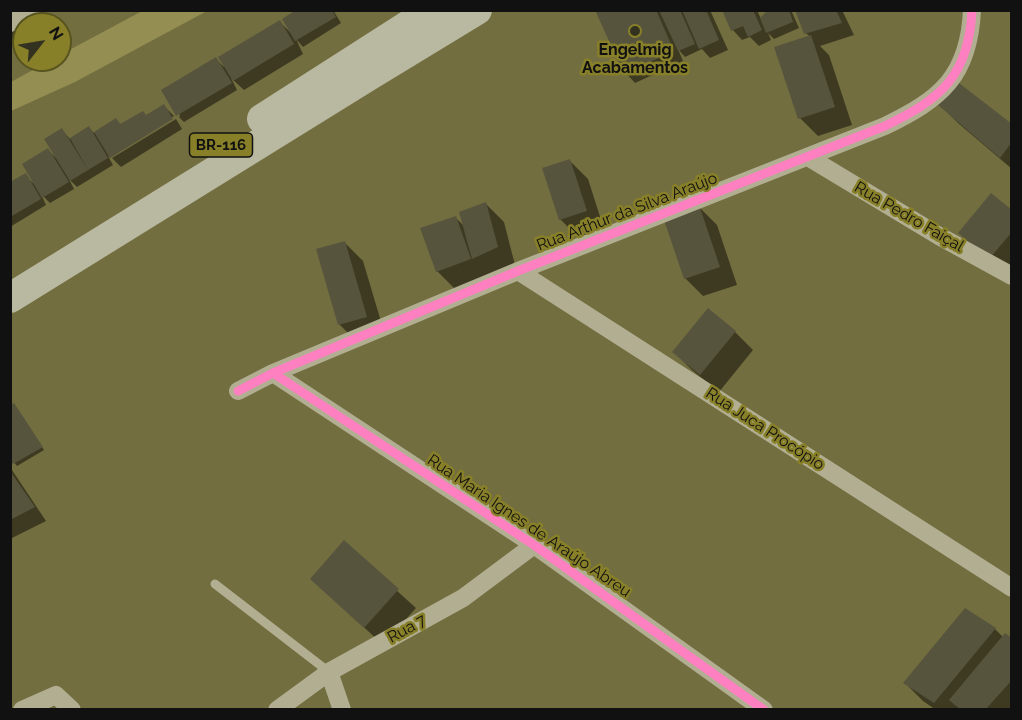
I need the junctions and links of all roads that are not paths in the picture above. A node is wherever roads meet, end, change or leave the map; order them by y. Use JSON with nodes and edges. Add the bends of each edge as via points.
{"nodes":[{"id":1,"x":33,"y":10,"type":"edge"},
{"id":2,"x":432,"y":10,"type":"edge"},
{"id":3,"x":477,"y":10,"type":"edge"},
{"id":4,"x":972,"y":10,"type":"edge"},
{"id":5,"x":10,"y":23,"type":"edge"},
{"id":6,"x":808,"y":157,"type":"junction"},
{"id":7,"x":518,"y":271,"type":"junction"},
{"id":8,"x":1011,"y":276,"type":"edge"},
{"id":9,"x":12,"y":295,"type":"edge"},
{"id":10,"x":273,"y":372,"type":"junction"},
{"id":11,"x":238,"y":391,"type":"dead end"},
{"id":12,"x":534,"y":545,"type":"junction"},
{"id":13,"x":215,"y":584,"type":"dead end"},
{"id":14,"x":1011,"y":588,"type":"edge"},
{"id":15,"x":329,"y":672,"type":"junction"},
{"id":16,"x":755,"y":706,"type":"edge"},
{"id":17,"x":22,"y":710,"type":"edge"},
{"id":18,"x":72,"y":710,"type":"edge"},
{"id":19,"x":277,"y":710,"type":"edge"},
{"id":20,"x":342,"y":710,"type":"edge"}],
"edges":[{"from":1,"to":5,"type":"street"},
{"from":2,"to":9,"type":"highway","number":"BR-116"},
{"from":3,"to":9,"type":"highway","number":"BR-116"},
{"from":4,"to":6,"type":"street","name":"Rua Arthur da Silva Araújo","via":[[971,33],[963,60],[947,85],[918,111]]},
{"from":6,"to":7,"type":"street","name":"Rua Arthur da Silva Araújo"},
{"from":6,"to":8,"type":"street","name":"Rua Pedro Faiçal"},
{"from":7,"to":10,"type":"street","name":"Rua Arthur da Silva Araújo"},
{"from":7,"to":14,"type":"street","name":"Rua Juca Procópio"},
{"from":10,"to":11,"type":"street","name":"Rua Arthur da Silva Araújo"},
{"from":10,"to":12,"type":"street","name":"Rua Maria Ignes de Araújo Abreu"},
{"from":12,"to":15,"type":"street","name":"Rua 7","via":[[464,598]]},
{"from":12,"to":16,"type":"street","name":"Rua Maria Ignes de Araújo Abreu"},
{"from":13,"to":15,"type":"lane"},
{"from":15,"to":19,"type":"street","name":"Rua 7"},
{"from":15,"to":20,"type":"street"},
{"from":17,"to":18,"type":"street","via":[[56,695]]}]}
